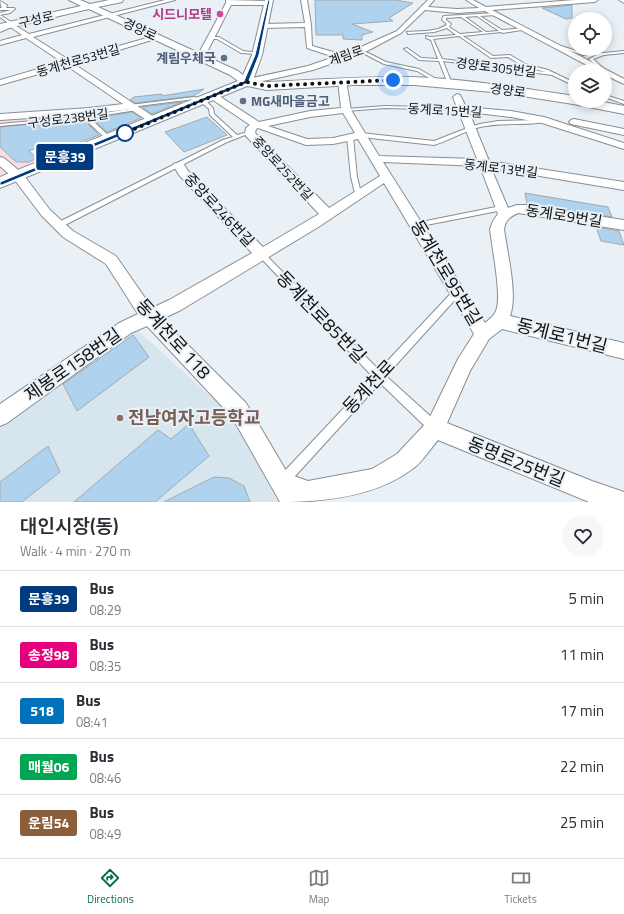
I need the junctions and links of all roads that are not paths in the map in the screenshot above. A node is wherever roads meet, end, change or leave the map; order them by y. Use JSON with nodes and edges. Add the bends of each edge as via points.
{"nodes":[{"id":1,"x":73,"y":0,"type":"edge"},
{"id":2,"x":119,"y":0,"type":"edge"},
{"id":3,"x":172,"y":0,"type":"edge"},
{"id":4,"x":304,"y":0,"type":"edge"},
{"id":5,"x":431,"y":0,"type":"edge"},
{"id":6,"x":469,"y":0,"type":"edge"},
{"id":7,"x":595,"y":0,"type":"edge"},
{"id":8,"x":227,"y":1,"type":"edge"},
{"id":9,"x":268,"y":1,"type":"edge"},
{"id":10,"x":1,"y":7,"type":"edge"},
{"id":11,"x":90,"y":7,"type":"junction"},
{"id":12,"x":425,"y":8,"type":"junction"},
{"id":13,"x":486,"y":9,"type":"junction"},
{"id":14,"x":496,"y":14,"type":"junction"},
{"id":15,"x":0,"y":15,"type":"edge"},
{"id":16,"x":110,"y":15,"type":"junction"},
{"id":17,"x":477,"y":15,"type":"junction"},
{"id":18,"x":462,"y":16,"type":"junction"},
{"id":19,"x":12,"y":25,"type":"junction"},
{"id":20,"x":308,"y":25,"type":"junction"},
{"id":21,"x":264,"y":26,"type":"junction"},
{"id":22,"x":0,"y":27,"type":"edge"},
{"id":23,"x":447,"y":28,"type":"junction"},
{"id":24,"x":525,"y":29,"type":"junction"},
{"id":25,"x":0,"y":31,"type":"edge"},
{"id":26,"x":399,"y":32,"type":"junction"},
{"id":27,"x":503,"y":32,"type":"junction"},
{"id":28,"x":408,"y":33,"type":"junction"},
{"id":29,"x":486,"y":33,"type":"junction"},
{"id":30,"x":28,"y":36,"type":"junction"},
{"id":31,"x":460,"y":36,"type":"junction"},
{"id":32,"x":156,"y":37,"type":"junction"},
{"id":33,"x":210,"y":38,"type":"junction"},
{"id":34,"x":430,"y":38,"type":"junction"},
{"id":35,"x":0,"y":43,"type":"edge"},
{"id":36,"x":554,"y":44,"type":"junction"},
{"id":37,"x":406,"y":49,"type":"dead end"},
{"id":38,"x":568,"y":49,"type":"edge"},
{"id":39,"x":360,"y":50,"type":"junction"},
{"id":40,"x":624,"y":52,"type":"edge"},
{"id":41,"x":258,"y":53,"type":"junction"},
{"id":42,"x":612,"y":53,"type":"edge"},
{"id":43,"x":196,"y":55,"type":"junction"},
{"id":44,"x":598,"y":56,"type":"edge"},
{"id":45,"x":342,"y":57,"type":"junction"},
{"id":46,"x":441,"y":60,"type":"junction"},
{"id":47,"x":69,"y":63,"type":"junction"},
{"id":48,"x":591,"y":64,"type":"edge"},
{"id":49,"x":596,"y":64,"type":"edge"},
{"id":50,"x":551,"y":74,"type":"junction"},
{"id":51,"x":612,"y":75,"type":"edge"},
{"id":52,"x":342,"y":81,"type":"junction"},
{"id":53,"x":246,"y":82,"type":"junction"},
{"id":54,"x":568,"y":82,"type":"edge"},
{"id":55,"x":624,"y":82,"type":"edge"},
{"id":56,"x":0,"y":83,"type":"edge"},
{"id":57,"x":446,"y":83,"type":"junction"},
{"id":58,"x":208,"y":98,"type":"junction"},
{"id":59,"x":568,"y":99,"type":"edge"},
{"id":60,"x":612,"y":99,"type":"edge"},
{"id":61,"x":460,"y":103,"type":"junction"},
{"id":62,"x":624,"y":103,"type":"edge"},
{"id":63,"x":133,"y":108,"type":"junction"},
{"id":64,"x":612,"y":108,"type":"edge"},
{"id":65,"x":346,"y":110,"type":"junction"},
{"id":66,"x":624,"y":110,"type":"edge"},
{"id":67,"x":0,"y":117,"type":"edge"},
{"id":68,"x":544,"y":120,"type":"junction"},
{"id":69,"x":154,"y":121,"type":"junction"},
{"id":70,"x":91,"y":122,"type":"dead end"},
{"id":71,"x":0,"y":125,"type":"edge"},
{"id":72,"x":471,"y":128,"type":"junction"},
{"id":73,"x":254,"y":129,"type":"junction"},
{"id":74,"x":624,"y":132,"type":"edge"},
{"id":75,"x":356,"y":136,"type":"junction"},
{"id":76,"x":236,"y":138,"type":"junction"},
{"id":77,"x":109,"y":139,"type":"junction"},
{"id":78,"x":624,"y":146,"type":"edge"},
{"id":79,"x":0,"y":160,"type":"edge"},
{"id":80,"x":377,"y":160,"type":"junction"},
{"id":81,"x":483,"y":163,"type":"junction"},
{"id":82,"x":179,"y":165,"type":"junction"},
{"id":83,"x":18,"y":176,"type":"junction"},
{"id":84,"x":387,"y":176,"type":"junction"},
{"id":85,"x":0,"y":183,"type":"edge"},
{"id":86,"x":624,"y":186,"type":"edge"},
{"id":87,"x":358,"y":193,"type":"junction"},
{"id":88,"x":503,"y":211,"type":"junction"},
{"id":89,"x":327,"y":214,"type":"junction"},
{"id":90,"x":59,"y":225,"type":"junction"},
{"id":91,"x":416,"y":225,"type":"junction"},
{"id":92,"x":624,"y":225,"type":"edge"},
{"id":93,"x":261,"y":254,"type":"junction"},
{"id":94,"x":458,"y":292,"type":"junction"},
{"id":95,"x":149,"y":317,"type":"junction"},
{"id":96,"x":500,"y":321,"type":"junction"},
{"id":97,"x":483,"y":334,"type":"junction"},
{"id":98,"x":624,"y":351,"type":"edge"},
{"id":99,"x":379,"y":376,"type":"junction"},
{"id":100,"x":0,"y":416,"type":"edge"},
{"id":101,"x":435,"y":428,"type":"junction"},
{"id":102,"x":281,"y":483,"type":"junction"},
{"id":103,"x":292,"y":502,"type":"edge"},
{"id":104,"x":621,"y":502,"type":"edge"}],
"edges":[{"from":1,"to":11,"type":"street","name":"경양로"},
{"from":2,"to":11,"type":"street","name":"구성로"},
{"from":3,"to":16,"type":"street"},
{"from":4,"to":20,"type":"street"},
{"from":5,"to":12,"type":"street","name":"계림로"},
{"from":6,"to":13,"type":"street"},
{"from":7,"to":13,"type":"street"},
{"from":8,"to":9,"type":"street"},
{"from":8,"to":33,"type":"street"},
{"from":9,"to":21,"type":"street"},
{"from":10,"to":15,"type":"lane","via":[[14,9]]},
{"from":11,"to":16,"type":"street","name":"경양로"},
{"from":11,"to":19,"type":"street","name":"구성로"},
{"from":12,"to":13,"type":"street","via":[[454,11]]},
{"from":12,"to":26,"type":"street","name":"계림로"},
{"from":13,"to":14,"type":"street"},
{"from":14,"to":17,"type":"lane"},
{"from":14,"to":24,"type":"street"},
{"from":15,"to":19,"type":"lane"},
{"from":16,"to":30,"type":"street"},
{"from":16,"to":32,"type":"street","name":"경양로"},
{"from":17,"to":18,"type":"lane"},
{"from":17,"to":27,"type":"lane"},
{"from":18,"to":23,"type":"lane","via":[[444,17],[448,24]]},
{"from":18,"to":29,"type":"lane"},
{"from":19,"to":22,"type":"street","name":"구성로"},
{"from":19,"to":25,"type":"lane"},
{"from":19,"to":30,"type":"street","name":"구성로238번길"},
{"from":20,"to":21,"type":"street"},
{"from":20,"to":45,"type":"street","via":[[309,47]]},
{"from":21,"to":41,"type":"street"},
{"from":23,"to":28,"type":"lane"},
{"from":23,"to":31,"type":"lane"},
{"from":24,"to":27,"type":"lane","name":"경양로305번길"},
{"from":24,"to":36,"type":"street"},
{"from":26,"to":28,"type":"lane","name":"경양로305번길"},
{"from":26,"to":39,"type":"street","name":"계림로"},
{"from":27,"to":29,"type":"lane","name":"경양로305번길"},
{"from":28,"to":34,"type":"lane","name":"경양로305번길"},
{"from":29,"to":31,"type":"lane","name":"경양로305번길"},
{"from":30,"to":35,"type":"street"},
{"from":30,"to":47,"type":"street","name":"구성로238번길"},
{"from":31,"to":34,"type":"lane","name":"경양로305번길"},
{"from":31,"to":50,"type":"lane","via":[[492,57],[508,56],[524,65]]},
{"from":32,"to":43,"type":"street","name":"경양로"},
{"from":32,"to":47,"type":"street","name":"동계천로53번길"},
{"from":33,"to":41,"type":"lane","via":[[218,38],[240,52]]},
{"from":33,"to":43,"type":"street","via":[[203,52]]},
{"from":34,"to":46,"type":"lane","name":"경양로305번길"},
{"from":36,"to":38,"type":"lane"},
{"from":36,"to":48,"type":"street"},
{"from":37,"to":46,"type":"lane","name":"경양로305번길","via":[[420,58]]},
{"from":39,"to":45,"type":"street","name":"계림로"},
{"from":39,"to":57,"type":"lane","name":"경양로","via":[[385,63],[418,70]]},
{"from":40,"to":42,"type":"lane"},
{"from":41,"to":53,"type":"street"},
{"from":43,"to":53,"type":"street","name":"경양로","via":[[234,73]]},
{"from":44,"to":49,"type":"lane","via":[[591,59]]},
{"from":45,"to":53,"type":"street","name":"계림로","via":[[294,72]]},
{"from":46,"to":50,"type":"lane","name":"경양로305번길"},
{"from":46,"to":57,"type":"lane","name":"경양로305번길"},
{"from":47,"to":56,"type":"street","name":"동계천로53번길"},
{"from":47,"to":63,"type":"street","name":"구성로238번길"},
{"from":50,"to":54,"type":"lane"},
{"from":51,"to":55,"type":"street"},
{"from":52,"to":53,"type":"street","name":"경양로","via":[[267,86]]},
{"from":52,"to":57,"type":"street","name":"경양로"},
{"from":52,"to":65,"type":"street","name":"동계천로95번길"},
{"from":53,"to":58,"type":"street"},
{"from":57,"to":59,"type":"street","name":"경양로"},
{"from":57,"to":61,"type":"street"},
{"from":58,"to":63,"type":"lane","via":[[188,98]]},
{"from":58,"to":69,"type":"street"},
{"from":58,"to":73,"type":"street","name":"중앙로252번길"},
{"from":58,"to":76,"type":"lane","via":[[212,114]]},
{"from":60,"to":62,"type":"lane"},
{"from":61,"to":65,"type":"lane","name":"동계로15번길"},
{"from":61,"to":68,"type":"street","name":"동계로15번길"},
{"from":61,"to":72,"type":"street"},
{"from":63,"to":67,"type":"street","name":"구성로238번길"},
{"from":63,"to":69,"type":"street","name":"구성로238번길"},
{"from":63,"to":71,"type":"lane","name":"구성로238번길","via":[[71,119]]},
{"from":64,"to":66,"type":"street"},
{"from":65,"to":73,"type":"street","via":[[310,114]]},
{"from":65,"to":75,"type":"street","name":"동계천로95번길"},
{"from":68,"to":72,"type":"lane","name":"동계로15번길"},
{"from":68,"to":74,"type":"street","name":"동계로15번길","via":[[572,122]]},
{"from":68,"to":78,"type":"street","name":"동계로15번길"},
{"from":69,"to":77,"type":"street"},
{"from":70,"to":77,"type":"lane"},
{"from":72,"to":75,"type":"lane","via":[[434,143]]},
{"from":72,"to":81,"type":"street"},
{"from":73,"to":75,"type":"street","via":[[306,142],[333,141]]},
{"from":73,"to":76,"type":"lane"},
{"from":73,"to":89,"type":"street","name":"중앙로252번길","via":[[251,136]]},
{"from":75,"to":80,"type":"street","name":"동계천로95번길"},
{"from":75,"to":87,"type":"lane","via":[[354,177]]},
{"from":76,"to":82,"type":"lane"},
{"from":77,"to":83,"type":"street"},
{"from":79,"to":83,"type":"street"},
{"from":80,"to":81,"type":"street","name":"동계로13번길"},
{"from":80,"to":84,"type":"street","name":"동계천로95번길"},
{"from":81,"to":86,"type":"street","name":"동계로13번길"},
{"from":81,"to":88,"type":"street"},
{"from":82,"to":90,"type":"lane"},
{"from":82,"to":93,"type":"street","name":"중앙로246번길","via":[[183,173]]},
{"from":83,"to":85,"type":"street"},
{"from":83,"to":90,"type":"street","name":"동계천로 118","via":[[46,213]]},
{"from":84,"to":87,"type":"street"},
{"from":84,"to":91,"type":"street","name":"동계천로95번길"},
{"from":87,"to":89,"type":"street"},
{"from":88,"to":91,"type":"lane"},
{"from":88,"to":92,"type":"street","name":"동계로9번길","via":[[525,209]]},
{"from":88,"to":96,"type":"street","name":"동계로1번길","via":[[497,229],[505,293],[505,308]]},
{"from":89,"to":93,"type":"street"},
{"from":90,"to":95,"type":"street","name":"동계천로 118","via":[[68,234],[110,260]]},
{"from":91,"to":94,"type":"street","name":"동계천로95번길"},
{"from":93,"to":95,"type":"street","via":[[176,305]]},
{"from":93,"to":99,"type":"lane","name":"동계천로85번길"},
{"from":94,"to":97,"type":"street","name":"동계천로95번길"},
{"from":94,"to":99,"type":"lane","name":"동계천로"},
{"from":95,"to":100,"type":"street","name":"제봉로158번길","via":[[125,328]]},
{"from":95,"to":102,"type":"street","name":"동계천로 118","via":[[239,410]]},
{"from":96,"to":97,"type":"street","name":"동계로1번길"},
{"from":96,"to":98,"type":"street","name":"동계로1번길"},
{"from":97,"to":101,"type":"street","name":"동계천로95번길","via":[[464,365]]},
{"from":99,"to":101,"type":"lane","name":"동계천로85번길"},
{"from":99,"to":102,"type":"lane","name":"동계천로"},
{"from":101,"to":102,"type":"street","name":"동계천로95번길","via":[[405,462],[375,479],[308,492]]},
{"from":101,"to":104,"type":"street","name":"동명로25번길"},
{"from":102,"to":103,"type":"street","name":"동계천로 118"}]}
